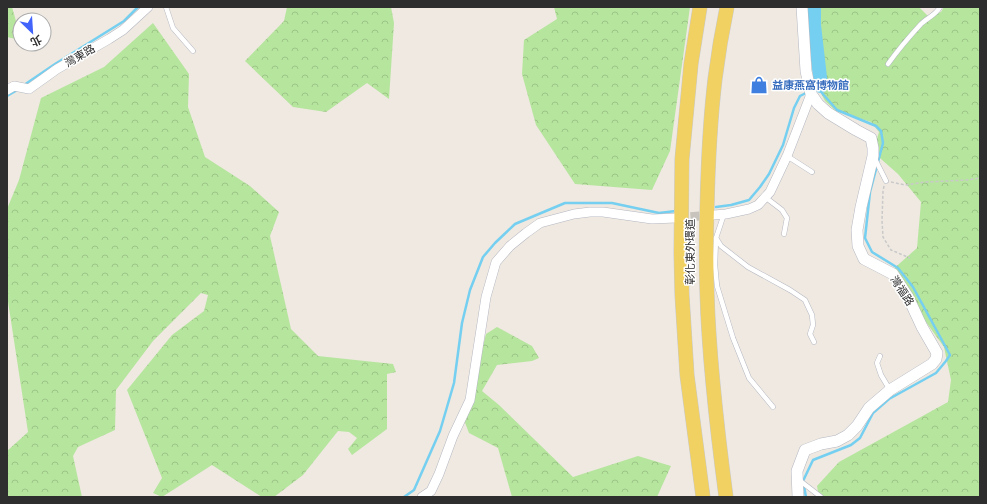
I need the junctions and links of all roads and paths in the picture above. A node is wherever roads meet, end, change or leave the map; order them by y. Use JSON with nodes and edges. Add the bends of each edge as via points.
{"nodes":[{"id":1,"x":148,"y":7,"type":"edge"},
{"id":2,"x":166,"y":7,"type":"edge"},
{"id":3,"x":700,"y":7,"type":"edge"},
{"id":4,"x":708,"y":7,"type":"edge"},
{"id":5,"x":719,"y":7,"type":"edge"},
{"id":6,"x":727,"y":7,"type":"edge"},
{"id":7,"x":802,"y":7,"type":"edge"},
{"id":8,"x":940,"y":7,"type":"edge"},
{"id":9,"x":193,"y":52,"type":"dead end"},
{"id":10,"x":888,"y":64,"type":"dead end"},
{"id":11,"x":7,"y":90,"type":"edge"},
{"id":12,"x":811,"y":94,"type":"junction"},
{"id":13,"x":787,"y":156,"type":"junction"},
{"id":14,"x":873,"y":156,"type":"junction"},
{"id":15,"x":812,"y":172,"type":"dead end"},
{"id":16,"x":980,"y":178,"type":"edge"},
{"id":17,"x":886,"y":181,"type":"junction"},
{"id":18,"x":765,"y":197,"type":"junction"},
{"id":19,"x":724,"y":214,"type":"junction"},
{"id":20,"x":714,"y":215,"type":"tunnel mouth"},
{"id":21,"x":676,"y":218,"type":"tunnel mouth"},
{"id":22,"x":784,"y":234,"type":"dead end"},
{"id":23,"x":716,"y":238,"type":"junction"},
{"id":24,"x":910,"y":258,"type":"dead end"},
{"id":25,"x":814,"y":342,"type":"dead end"},
{"id":26,"x":880,"y":356,"type":"dead end"},
{"id":27,"x":890,"y":390,"type":"junction"},
{"id":28,"x":773,"y":407,"type":"dead end"},
{"id":29,"x":796,"y":478,"type":"junction"},
{"id":30,"x":422,"y":497,"type":"edge"},
{"id":31,"x":703,"y":497,"type":"edge"},
{"id":32,"x":710,"y":497,"type":"edge"},
{"id":33,"x":720,"y":497,"type":"edge"},
{"id":34,"x":726,"y":497,"type":"edge"},
{"id":35,"x":798,"y":497,"type":"edge"},
{"id":36,"x":820,"y":497,"type":"edge"}],
"edges":[{"from":1,"to":11,"type":"street","name":"灣東路","via":[[123,30],[57,69],[29,89],[14,86]]},
{"from":2,"to":9,"type":"lane","via":[[173,28]]},
{"from":3,"to":31,"type":"main road","via":[[691,64],[682,159],[681,254],[687,376]]},
{"from":4,"to":32,"type":"main road","name":"彰化東外環道","via":[[696,102],[688,254],[694,374]]},
{"from":5,"to":33,"type":"main road","name":"彰化東外環道","via":[[710,72],[702,173],[700,293],[710,423]]},
{"from":6,"to":34,"type":"main road","via":[[715,79],[710,134],[706,254],[713,387]]},
{"from":7,"to":12,"type":"street","name":"灣福路","via":[[806,71]]},
{"from":8,"to":10,"type":"lane","via":[[922,22]]},
{"from":12,"to":13,"type":"street"},
{"from":12,"to":14,"type":"street","name":"灣福路","via":[[828,113],[870,138]]},
{"from":13,"to":15,"type":"lane"},
{"from":13,"to":18,"type":"street","via":[[770,192]]},
{"from":14,"to":17,"type":"lane"},
{"from":14,"to":27,"type":"street","name":"灣福路","via":[[857,230],[858,246],[864,259],[893,274],[937,353],[932,364]]},
{"from":16,"to":17,"type":"path","via":[[905,185]]},
{"from":17,"to":24,"type":"path","via":[[883,191],[883,236],[891,250]]},
{"from":18,"to":19,"type":"street","via":[[758,205],[749,209]]},
{"from":18,"to":22,"type":"lane","via":[[782,210],[787,218]]},
{"from":19,"to":20,"type":"street"},
{"from":19,"to":23,"type":"lane"},
{"from":21,"to":30,"type":"street","via":[[652,219],[603,212],[574,214],[540,223],[510,246],[496,262],[486,297],[470,400],[431,491]]},
{"from":23,"to":25,"type":"lane","via":[[721,246],[748,267],[805,300],[812,315],[813,325],[810,334]]},
{"from":23,"to":28,"type":"lane","via":[[717,286],[733,338],[749,378]]},
{"from":26,"to":27,"type":"lane","via":[[877,363]]},
{"from":27,"to":29,"type":"street","name":"灣福路","via":[[869,408],[848,435],[837,441],[805,450]]},
{"from":29,"to":35,"type":"street","name":"灣福路"},
{"from":29,"to":36,"type":"lane"}]}
